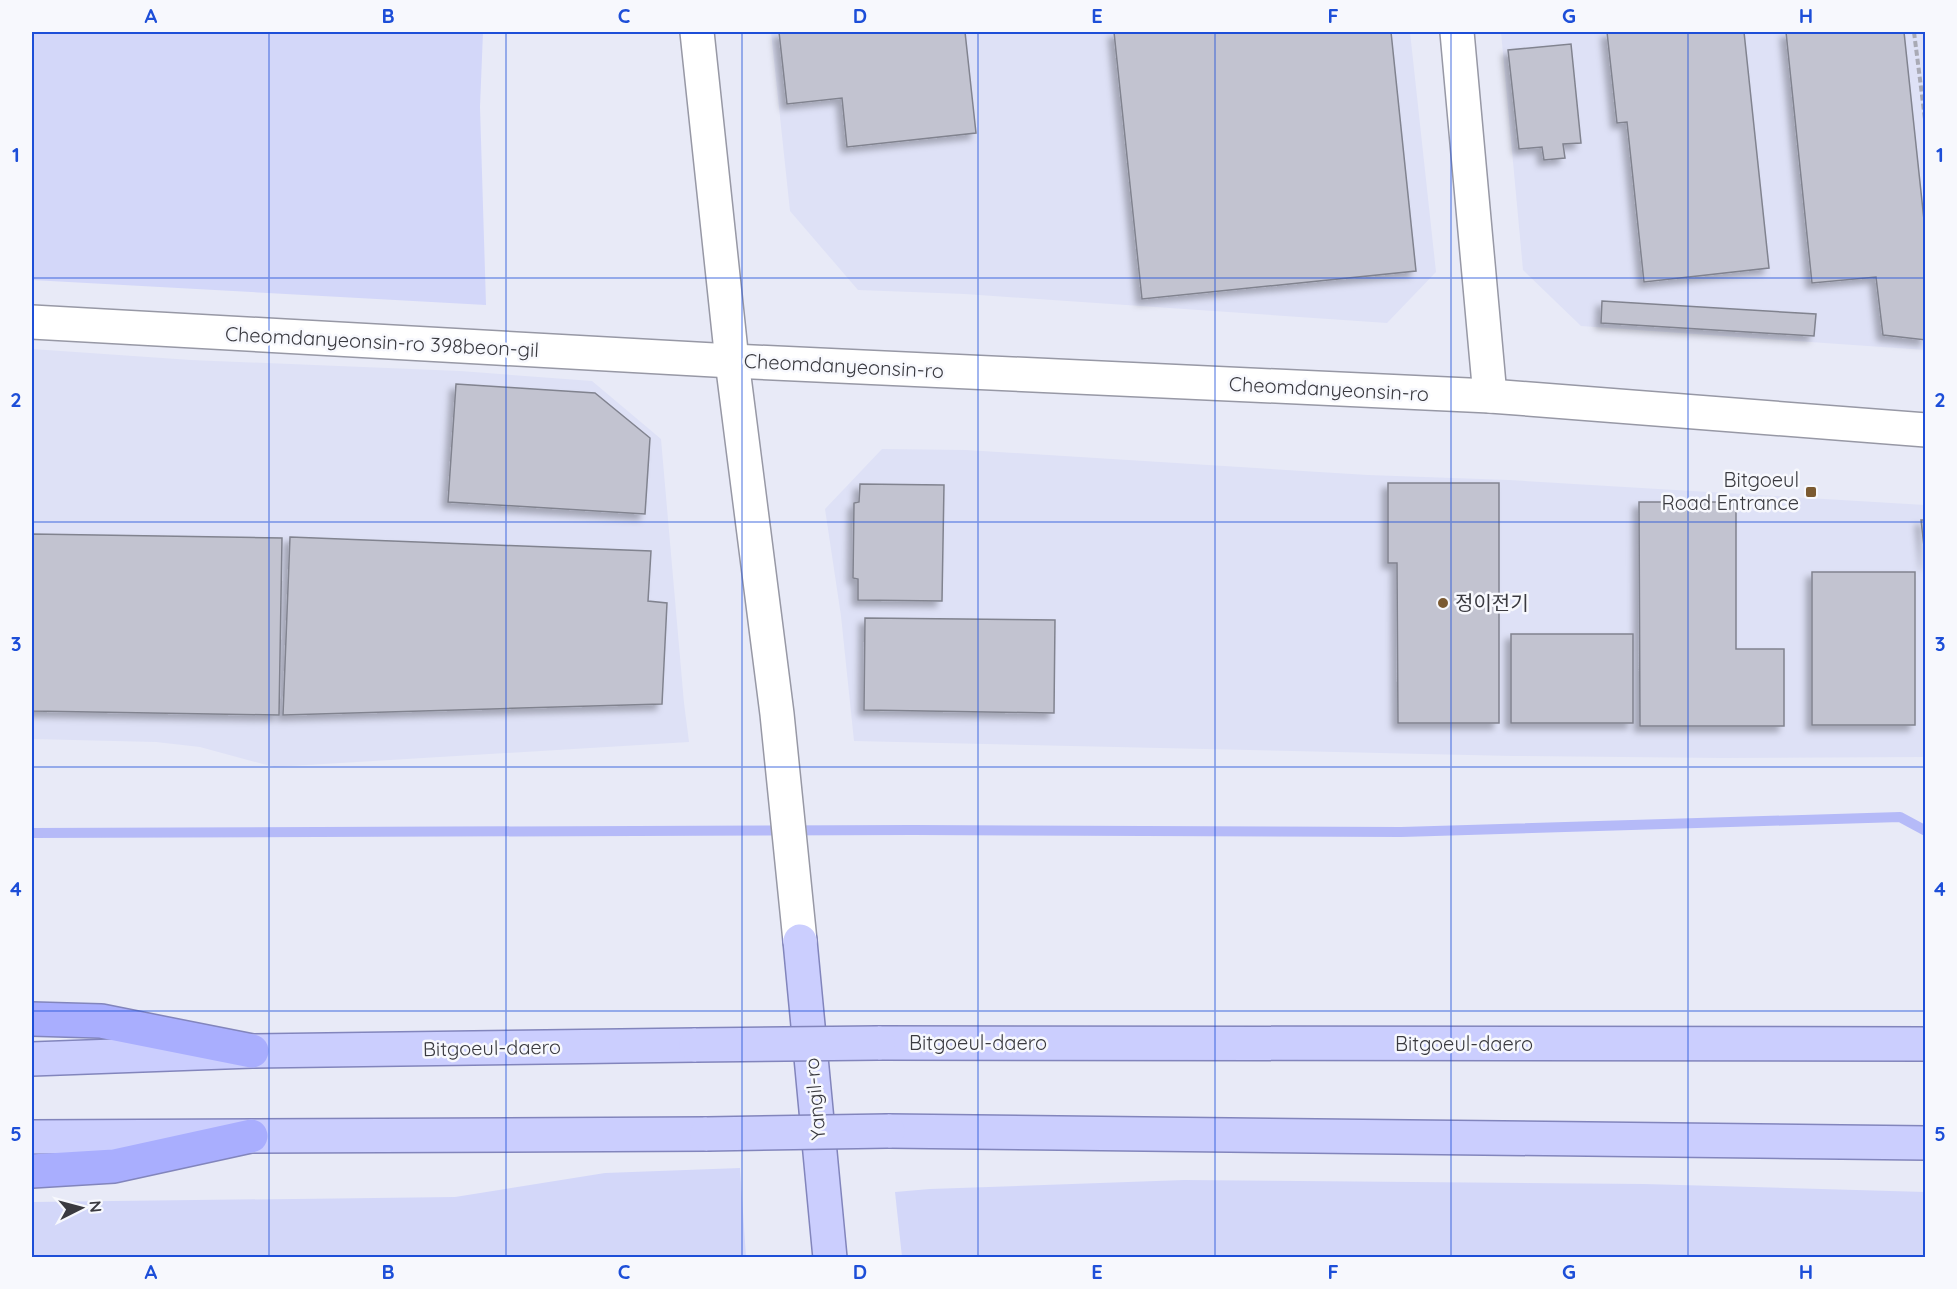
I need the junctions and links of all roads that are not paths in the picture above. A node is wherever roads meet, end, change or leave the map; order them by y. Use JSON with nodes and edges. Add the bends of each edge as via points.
{"nodes":[{"id":1,"x":697,"y":32,"type":"edge"},
{"id":2,"x":1457,"y":32,"type":"edge"},
{"id":3,"x":32,"y":322,"type":"edge"},
{"id":4,"x":732,"y":361,"type":"junction"},
{"id":5,"x":1490,"y":396,"type":"junction"},
{"id":6,"x":1926,"y":430,"type":"edge"},
{"id":7,"x":800,"y":941,"type":"joint"},
{"id":8,"x":32,"y":1019,"type":"edge"},
{"id":9,"x":1926,"y":1044,"type":"edge"},
{"id":10,"x":252,"y":1051,"type":"junction"},
{"id":11,"x":32,"y":1059,"type":"edge"},
{"id":12,"x":251,"y":1136,"type":"junction"},
{"id":13,"x":32,"y":1137,"type":"edge"},
{"id":14,"x":1926,"y":1143,"type":"edge"},
{"id":15,"x":32,"y":1171,"type":"edge"},
{"id":16,"x":830,"y":1257,"type":"edge"}],
"edges":[{"from":1,"to":4,"type":"street","name":"Cheomdanyeonsin-ro"},
{"from":2,"to":5,"type":"street"},
{"from":3,"to":4,"type":"street","name":"Cheomdanyeonsin-ro 398beon-gil"},
{"from":4,"to":5,"type":"street","name":"Cheomdanyeonsin-ro"},
{"from":4,"to":7,"type":"street","name":"Cheomdanyeonsin-ro","via":[[777,714]]},
{"from":5,"to":6,"type":"street","name":"Cheomdanyeonsin-ro"},
{"from":7,"to":16,"type":"main road","name":"Yangil-ro"},
{"from":8,"to":10,"type":"highway","via":[[101,1021]]},
{"from":9,"to":10,"type":"main road","name":"Bitgoeul-daero","bridge":true,"via":[[878,1043]]},
{"from":10,"to":11,"type":"main road","name":"Bitgoeul-daero"},
{"from":12,"to":13,"type":"main road"},
{"from":12,"to":14,"type":"main road","bridge":true,"via":[[888,1131]]},
{"from":12,"to":15,"type":"highway","via":[[114,1166]]}]}
